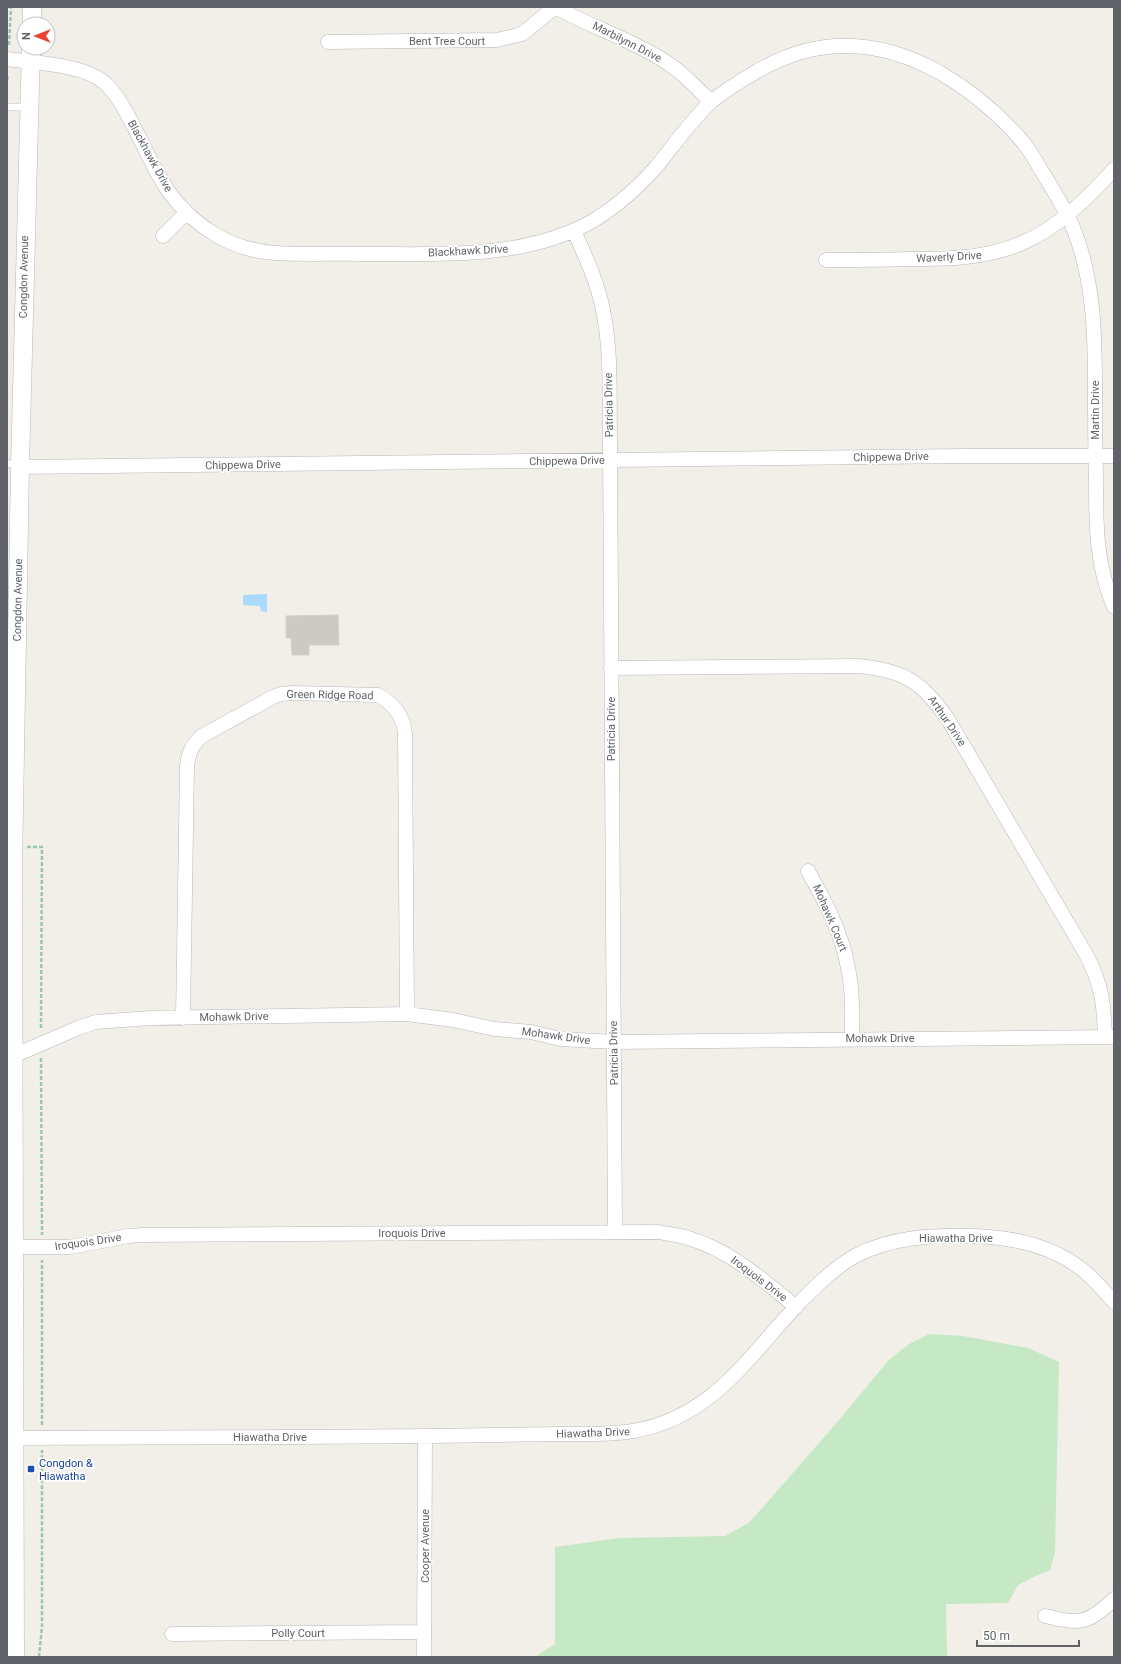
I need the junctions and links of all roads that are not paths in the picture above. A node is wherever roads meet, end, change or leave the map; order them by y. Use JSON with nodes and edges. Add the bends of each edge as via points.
{"nodes":[{"id":1,"x":555,"y":7,"type":"edge"},
{"id":2,"x":328,"y":42,"type":"dead end"},
{"id":3,"x":25,"y":56,"type":"edge"},
{"id":4,"x":30,"y":56,"type":"edge"},
{"id":5,"x":33,"y":56,"type":"edge"},
{"id":6,"x":7,"y":60,"type":"edge"},
{"id":7,"x":711,"y":102,"type":"junction"},
{"id":8,"x":7,"y":107,"type":"edge"},
{"id":9,"x":28,"y":108,"type":"junction"},
{"id":10,"x":1114,"y":169,"type":"edge"},
{"id":11,"x":186,"y":213,"type":"junction"},
{"id":12,"x":1067,"y":214,"type":"junction"},
{"id":13,"x":574,"y":231,"type":"junction"},
{"id":14,"x":163,"y":236,"type":"dead end"},
{"id":15,"x":826,"y":260,"type":"dead end"},
{"id":16,"x":1114,"y":456,"type":"edge"},
{"id":17,"x":1096,"y":457,"type":"junction"},
{"id":18,"x":610,"y":461,"type":"junction"},
{"id":19,"x":14,"y":465,"type":"edge"},
{"id":20,"x":1114,"y":607,"type":"edge"},
{"id":21,"x":611,"y":668,"type":"junction"},
{"id":22,"x":10,"y":823,"type":"edge"},
{"id":23,"x":10,"y":868,"type":"edge"},
{"id":24,"x":808,"y":871,"type":"dead end"},
{"id":25,"x":407,"y":1014,"type":"junction"},
{"id":26,"x":183,"y":1018,"type":"junction"},
{"id":27,"x":1109,"y":1037,"type":"edge"},
{"id":28,"x":852,"y":1039,"type":"junction"},
{"id":29,"x":614,"y":1042,"type":"junction"},
{"id":30,"x":10,"y":1056,"type":"edge"},
{"id":31,"x":615,"y":1232,"type":"junction"},
{"id":32,"x":10,"y":1247,"type":"edge"},
{"id":33,"x":1114,"y":1302,"type":"edge"},
{"id":34,"x":796,"y":1307,"type":"junction"},
{"id":35,"x":425,"y":1436,"type":"junction"},
{"id":36,"x":10,"y":1438,"type":"edge"},
{"id":37,"x":1114,"y":1599,"type":"edge"},
{"id":38,"x":1045,"y":1616,"type":"dead end"},
{"id":39,"x":424,"y":1632,"type":"junction"},
{"id":40,"x":172,"y":1634,"type":"dead end"},
{"id":41,"x":15,"y":1657,"type":"edge"},
{"id":42,"x":424,"y":1657,"type":"edge"}],
"edges":[{"from":1,"to":2,"type":"street","name":"Bent Tree Court","via":[[522,34],[497,40]]},
{"from":1,"to":7,"type":"street","name":"Marbilynn Drive","via":[[664,60]]},
{"from":3,"to":6,"type":"street","name":"Blackhawk Drive"},
{"from":4,"to":9,"type":"street","name":"Congdon Avenue"},
{"from":5,"to":11,"type":"street","name":"Blackhawk Drive","via":[[89,73],[105,83],[120,101],[167,190]]},
{"from":7,"to":12,"type":"street","name":"Blackhawk Drive","via":[[772,62],[800,51],[852,45],[900,54],[921,62],[953,81],[991,109],[1025,144]]},
{"from":7,"to":13,"type":"street","name":"Blackhawk Drive","via":[[639,185],[607,212]]},
{"from":8,"to":9,"type":"lane"},
{"from":9,"to":19,"type":"street","name":"Congdon Avenue"},
{"from":10,"to":12,"type":"street","name":"Waverly Drive"},
{"from":11,"to":13,"type":"street","name":"Blackhawk Drive","via":[[232,243],[273,253],[400,254],[491,251],[515,248]]},
{"from":11,"to":14,"type":"street"},
{"from":12,"to":15,"type":"street","name":"Waverly Drive","via":[[1023,243],[981,256],[948,259]]},
{"from":12,"to":17,"type":"street","name":"Martin Drive","via":[[1084,261],[1094,319]]},
{"from":13,"to":18,"type":"street","name":"Patricia Drive","via":[[599,291],[604,319],[607,339]]},
{"from":16,"to":17,"type":"street","name":"Chippewa Drive"},
{"from":17,"to":18,"type":"street","name":"Chippewa Drive","via":[[963,456]]},
{"from":17,"to":20,"type":"street","name":"Martin Drive","via":[[1098,550],[1102,572]]},
{"from":18,"to":19,"type":"street","name":"Chippewa Drive"},
{"from":18,"to":21,"type":"street","name":"Patricia Drive"},
{"from":19,"to":22,"type":"street","name":"Congdon Avenue"},
{"from":21,"to":27,"type":"street","name":"Arthur Drive","via":[[858,666],[891,671],[920,686],[937,702],[949,721],[1087,956],[1100,984]]},
{"from":21,"to":29,"type":"street","name":"Patricia Drive"},
{"from":22,"to":23,"type":"street","name":"Congdon Avenue"},
{"from":23,"to":30,"type":"street","name":"Congdon Avenue"},
{"from":24,"to":28,"type":"street","name":"Mohawk Court","via":[[823,897],[846,957],[851,989]]},
{"from":25,"to":26,"type":"street","name":"Mohawk Drive"},
{"from":25,"to":26,"type":"street","name":"Green Ridge Road","via":[[403,722],[394,706],[378,694],[287,693],[272,697],[202,736],[189,753]]},
{"from":25,"to":29,"type":"street","name":"Mohawk Drive","via":[[448,1019],[494,1029],[531,1032],[560,1039]]},
{"from":26,"to":30,"type":"street","name":"Mohawk Drive","via":[[96,1022]]},
{"from":27,"to":28,"type":"street","name":"Mohawk Drive"},
{"from":28,"to":29,"type":"street","name":"Mohawk Drive"},
{"from":29,"to":31,"type":"street","name":"Patricia Drive"},
{"from":30,"to":32,"type":"street","name":"Congdon Avenue"},
{"from":31,"to":32,"type":"street","name":"Iroquois Drive","via":[[143,1235],[70,1247]]},
{"from":31,"to":34,"type":"street","name":"Iroquois Drive","via":[[658,1232],[687,1237],[712,1247],[748,1268]]},
{"from":32,"to":36,"type":"street","name":"Congdon Avenue"},
{"from":33,"to":34,"type":"street","name":"Hiawatha Drive","via":[[1081,1268],[1039,1246],[993,1237],[943,1236],[901,1240],[860,1254],[831,1272]]},
{"from":34,"to":35,"type":"street","name":"Hiawatha Drive","via":[[722,1388],[691,1411],[665,1422],[618,1433]]},
{"from":35,"to":36,"type":"street","name":"Hiawatha Drive"},
{"from":35,"to":39,"type":"street","name":"Cooper Avenue"},
{"from":36,"to":41,"type":"street","name":"Congdon Avenue"},
{"from":37,"to":38,"type":"street","via":[[1094,1616],[1082,1621],[1067,1621]]},
{"from":39,"to":40,"type":"street","name":"Polly Court"},
{"from":39,"to":42,"type":"street","name":"Cooper Avenue"}]}
